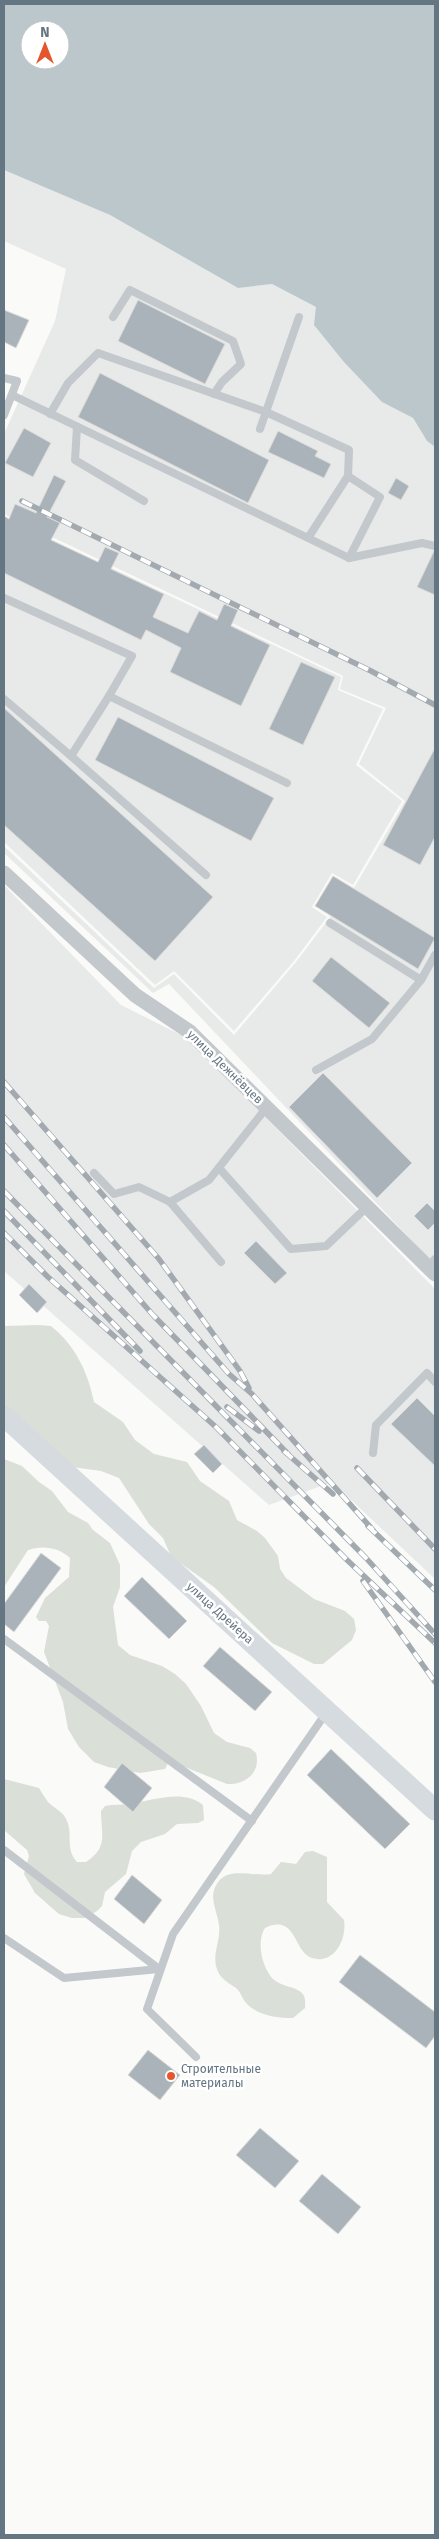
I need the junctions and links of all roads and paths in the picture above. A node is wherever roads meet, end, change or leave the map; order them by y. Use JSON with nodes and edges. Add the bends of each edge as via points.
{"nodes":[{"id":1,"x":113,"y":317,"type":"dead end"},
{"id":2,"x":299,"y":317,"type":"dead end"},
{"id":3,"x":4,"y":378,"type":"edge"},
{"id":4,"x":214,"y":394,"type":"junction"},
{"id":5,"x":12,"y":395,"type":"junction"},
{"id":6,"x":266,"y":412,"type":"junction"},
{"id":7,"x":50,"y":414,"type":"junction"},
{"id":8,"x":4,"y":415,"type":"edge"},
{"id":9,"x":77,"y":427,"type":"junction"},
{"id":10,"x":260,"y":429,"type":"dead end"},
{"id":11,"x":348,"y":476,"type":"junction"},
{"id":12,"x":144,"y":501,"type":"dead end"},
{"id":13,"x":308,"y":538,"type":"junction"},
{"id":14,"x":435,"y":546,"type":"edge"},
{"id":15,"x":349,"y":558,"type":"junction"},
{"id":16,"x":4,"y":598,"type":"edge"},
{"id":17,"x":110,"y":696,"type":"junction"},
{"id":18,"x":4,"y":699,"type":"edge"},
{"id":19,"x":71,"y":756,"type":"junction"},
{"id":20,"x":287,"y":783,"type":"dead end"},
{"id":21,"x":4,"y":873,"type":"edge"},
{"id":22,"x":206,"y":875,"type":"dead end"},
{"id":23,"x":330,"y":923,"type":"dead end"},
{"id":24,"x":435,"y":955,"type":"edge"},
{"id":25,"x":421,"y":980,"type":"junction"},
{"id":26,"x":316,"y":1070,"type":"dead end"},
{"id":27,"x":267,"y":1107,"type":"junction"},
{"id":28,"x":219,"y":1168,"type":"junction"},
{"id":29,"x":94,"y":1173,"type":"dead end"},
{"id":30,"x":170,"y":1202,"type":"junction"},
{"id":31,"x":368,"y":1206,"type":"junction"},
{"id":32,"x":221,"y":1262,"type":"dead end"},
{"id":33,"x":433,"y":1266,"type":"edge"},
{"id":34,"x":435,"y":1382,"type":"edge"},
{"id":35,"x":4,"y":1416,"type":"edge"},
{"id":36,"x":373,"y":1453,"type":"dead end"},
{"id":37,"x":4,"y":1639,"type":"edge"},
{"id":38,"x":327,"y":1711,"type":"junction"},
{"id":39,"x":435,"y":1810,"type":"edge"},
{"id":40,"x":252,"y":1821,"type":"junction"},
{"id":41,"x":4,"y":1850,"type":"edge"},
{"id":42,"x":4,"y":1938,"type":"edge"},
{"id":43,"x":159,"y":1969,"type":"junction"},
{"id":44,"x":196,"y":2056,"type":"dead end"}],
"edges":[{"from":1,"to":4,"type":"lane","via":[[130,290],[233,341],[241,364]]},
{"from":2,"to":6,"type":"lane"},
{"from":3,"to":5,"type":"lane","via":[[17,381]]},
{"from":4,"to":6,"type":"lane"},
{"from":4,"to":7,"type":"lane","via":[[98,354],[68,382]]},
{"from":5,"to":7,"type":"lane"},
{"from":5,"to":8,"type":"lane"},
{"from":6,"to":10,"type":"lane"},
{"from":6,"to":11,"type":"lane","via":[[349,450]]},
{"from":7,"to":9,"type":"lane"},
{"from":9,"to":12,"type":"lane","via":[[75,460]]},
{"from":9,"to":13,"type":"lane"},
{"from":11,"to":13,"type":"lane"},
{"from":11,"to":15,"type":"lane","via":[[380,496]]},
{"from":13,"to":15,"type":"lane"},
{"from":14,"to":15,"type":"lane","via":[[422,544]]},
{"from":16,"to":17,"type":"lane","via":[[132,656]]},
{"from":17,"to":19,"type":"lane"},
{"from":17,"to":20,"type":"lane"},
{"from":18,"to":19,"type":"lane"},
{"from":19,"to":22,"type":"lane"},
{"from":21,"to":27,"type":"street","name":"улица Дежнёвцев","via":[[135,994],[190,1032]]},
{"from":23,"to":25,"type":"lane"},
{"from":24,"to":25,"type":"lane"},
{"from":25,"to":26,"type":"lane","via":[[372,1039]]},
{"from":27,"to":28,"type":"lane"},
{"from":27,"to":31,"type":"street","name":"улица Дежнёвцев"},
{"from":28,"to":30,"type":"lane","via":[[209,1180]]},
{"from":28,"to":31,"type":"lane","via":[[291,1249],[326,1246]]},
{"from":29,"to":30,"type":"lane","via":[[114,1194],[139,1187]]},
{"from":30,"to":32,"type":"lane"},
{"from":31,"to":33,"type":"street","name":"улица Дежнёвцев"},
{"from":34,"to":36,"type":"lane","via":[[427,1373],[376,1426]]},
{"from":35,"to":38,"type":"main road","name":"улица Дрейера"},
{"from":37,"to":40,"type":"lane"},
{"from":38,"to":39,"type":"main road","name":"улица Дрейера"},
{"from":38,"to":40,"type":"lane"},
{"from":40,"to":43,"type":"lane","via":[[173,1934]]},
{"from":41,"to":43,"type":"lane"},
{"from":42,"to":43,"type":"lane","via":[[64,1978]]},
{"from":43,"to":44,"type":"lane","via":[[147,2009]]}]}
